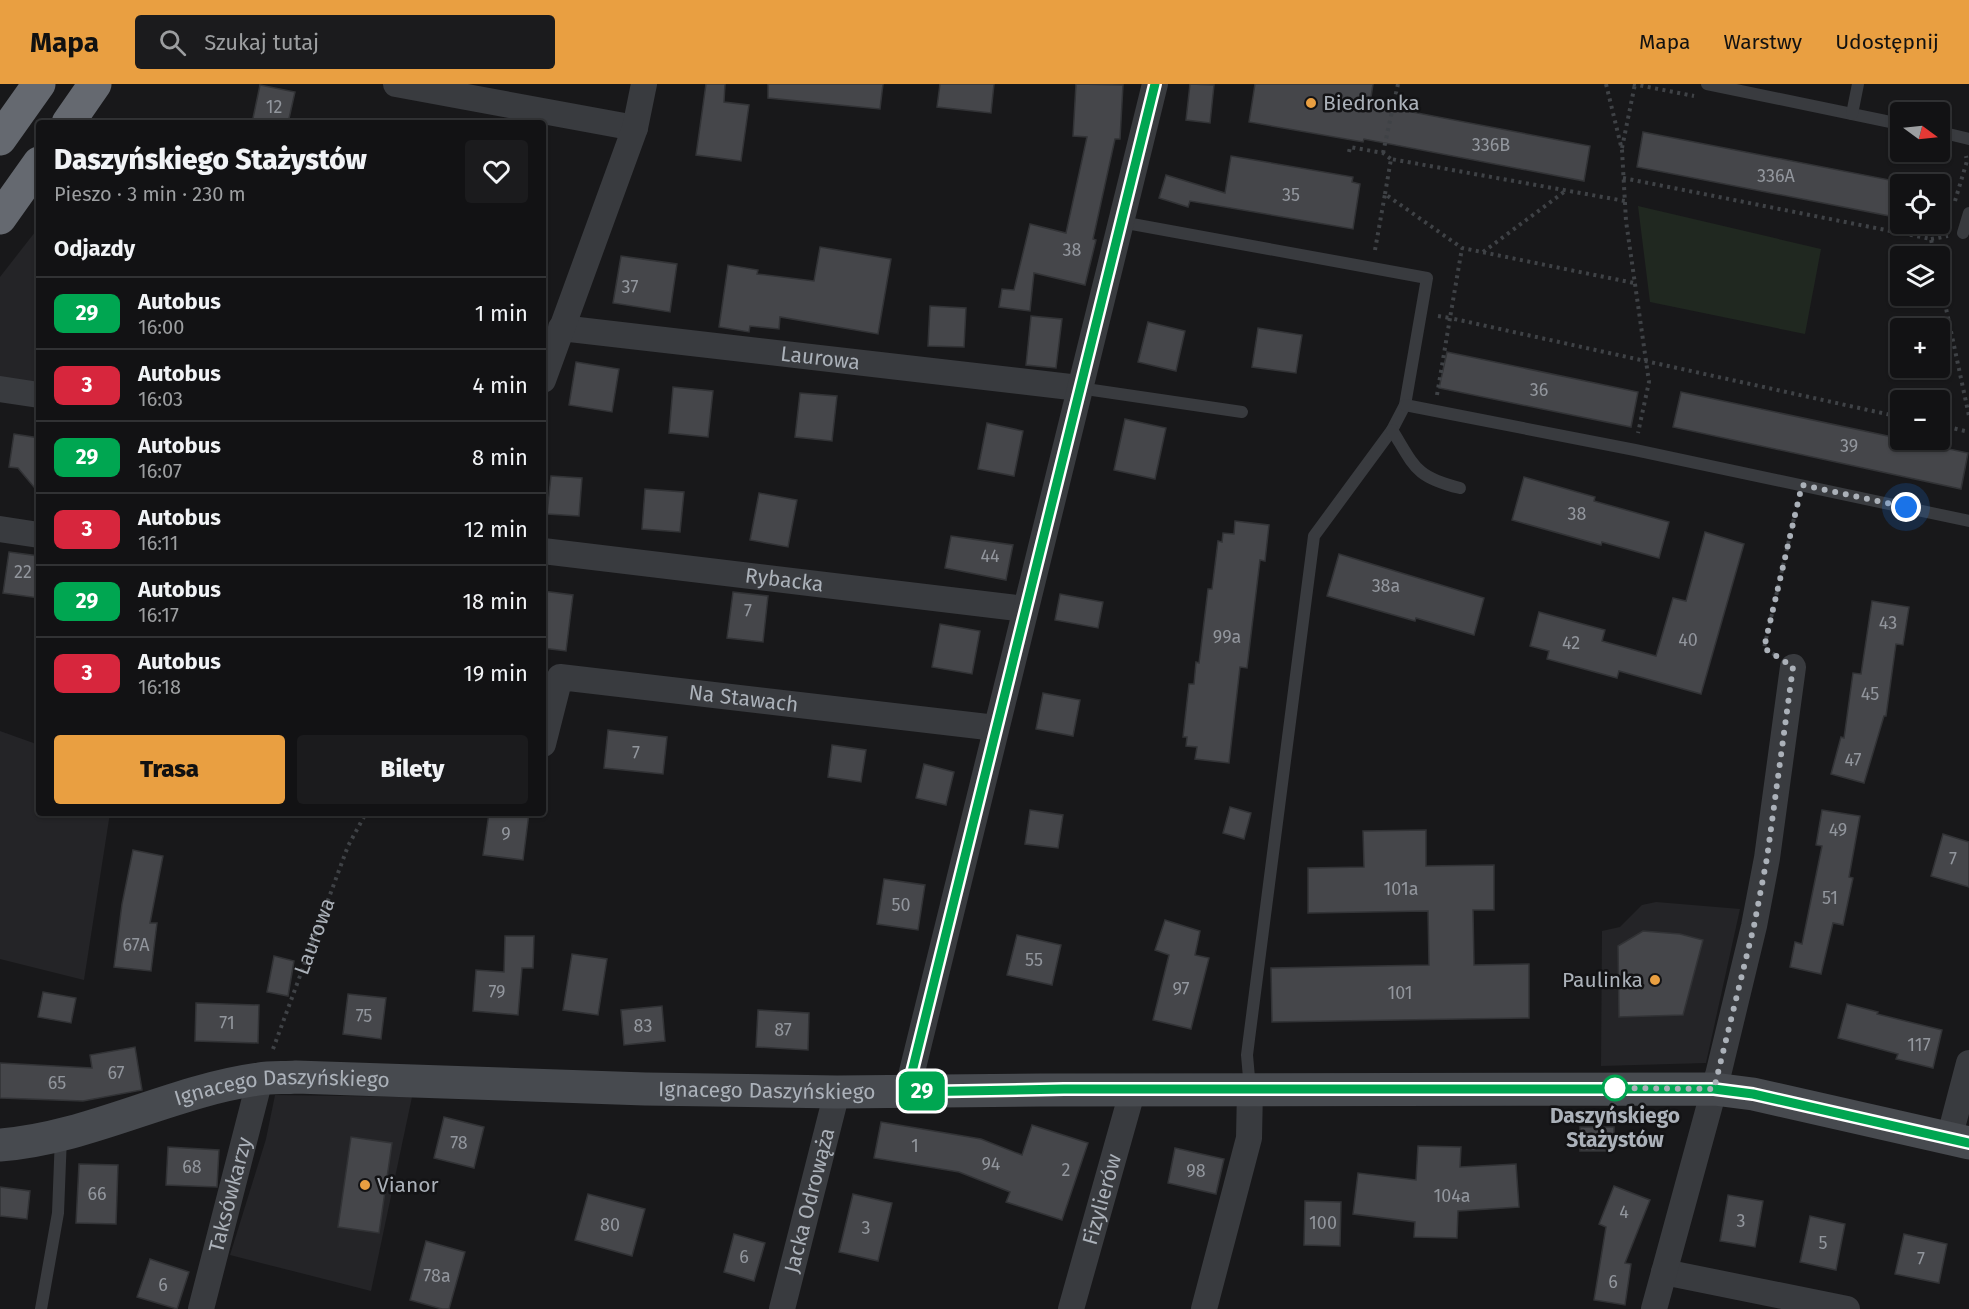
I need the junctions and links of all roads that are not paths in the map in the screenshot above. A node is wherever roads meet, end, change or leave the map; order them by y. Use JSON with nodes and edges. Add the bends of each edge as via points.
{"nodes":[{"id":1,"x":39,"y":84,"type":"edge"},
{"id":2,"x":95,"y":84,"type":"edge"},
{"id":3,"x":396,"y":84,"type":"edge"},
{"id":4,"x":644,"y":84,"type":"edge"},
{"id":5,"x":1155,"y":84,"type":"edge"},
{"id":6,"x":1707,"y":84,"type":"edge"},
{"id":7,"x":1858,"y":84,"type":"edge"},
{"id":8,"x":1852,"y":114,"type":"junction"},
{"id":9,"x":70,"y":120,"type":"edge"},
{"id":10,"x":1890,"y":122,"type":"edge"},
{"id":11,"x":635,"y":128,"type":"junction"},
{"id":12,"x":1950,"y":134,"type":"edge"},
{"id":13,"x":0,"y":139,"type":"edge"},
{"id":14,"x":1969,"y":139,"type":"edge"},
{"id":15,"x":36,"y":167,"type":"edge"},
{"id":16,"x":1969,"y":213,"type":"edge"},
{"id":17,"x":0,"y":218,"type":"edge"},
{"id":18,"x":1121,"y":222,"type":"junction"},
{"id":19,"x":1963,"y":233,"type":"dead end"},
{"id":20,"x":561,"y":328,"type":"junction"},
{"id":21,"x":546,"y":371,"type":"edge"},
{"id":22,"x":1079,"y":388,"type":"junction"},
{"id":23,"x":0,"y":389,"type":"edge"},
{"id":24,"x":36,"y":395,"type":"edge"},
{"id":25,"x":1404,"y":405,"type":"junction"},
{"id":26,"x":1242,"y":412,"type":"dead end"},
{"id":27,"x":1392,"y":430,"type":"junction"},
{"id":28,"x":1460,"y":488,"type":"dead end"},
{"id":29,"x":1969,"y":521,"type":"edge"},
{"id":30,"x":0,"y":529,"type":"edge"},
{"id":31,"x":36,"y":535,"type":"edge"},
{"id":32,"x":546,"y":551,"type":"edge"},
{"id":33,"x":1025,"y":609,"type":"junction"},
{"id":34,"x":1793,"y":667,"type":"road end"},
{"id":35,"x":996,"y":728,"type":"junction"},
{"id":36,"x":546,"y":732,"type":"edge"},
{"id":37,"x":1969,"y":1063,"type":"edge"},
{"id":38,"x":266,"y":1066,"type":"junction"},
{"id":39,"x":1133,"y":1089,"type":"junction"},
{"id":40,"x":1250,"y":1089,"type":"junction"},
{"id":41,"x":1714,"y":1089,"type":"junction"},
{"id":42,"x":837,"y":1092,"type":"junction"},
{"id":43,"x":907,"y":1092,"type":"junction"},
{"id":44,"x":61,"y":1135,"type":"junction"},
{"id":45,"x":1959,"y":1141,"type":"edge"},
{"id":46,"x":0,"y":1145,"type":"edge"},
{"id":47,"x":1665,"y":1272,"type":"junction"},
{"id":48,"x":41,"y":1309,"type":"edge"},
{"id":49,"x":201,"y":1309,"type":"edge"},
{"id":50,"x":782,"y":1309,"type":"edge"},
{"id":51,"x":1071,"y":1309,"type":"edge"},
{"id":52,"x":1204,"y":1309,"type":"edge"},
{"id":53,"x":1654,"y":1309,"type":"edge"},
{"id":54,"x":1847,"y":1309,"type":"edge"}],
"edges":[{"from":1,"to":13,"type":"highway"},
{"from":2,"to":9,"type":"highway"},
{"from":3,"to":11,"type":"street"},
{"from":4,"to":11,"type":"street"},
{"from":5,"to":18,"type":"street"},
{"from":6,"to":8,"type":"lane"},
{"from":7,"to":8,"type":"lane"},
{"from":8,"to":10,"type":"lane"},
{"from":11,"to":20,"type":"street"},
{"from":12,"to":14,"type":"lane"},
{"from":15,"to":17,"type":"highway"},
{"from":16,"to":19,"type":"lane"},
{"from":18,"to":22,"type":"street"},
{"from":18,"to":25,"type":"lane","via":[[1427,278]]},
{"from":20,"to":21,"type":"street"},
{"from":20,"to":22,"type":"street","name":"Laurowa"},
{"from":22,"to":26,"type":"lane"},
{"from":22,"to":33,"type":"street"},
{"from":23,"to":24,"type":"street"},
{"from":25,"to":27,"type":"lane"},
{"from":25,"to":29,"type":"lane"},
{"from":27,"to":28,"type":"lane","via":[[1425,476]]},
{"from":27,"to":40,"type":"lane","via":[[1314,536],[1247,1055]]},
{"from":30,"to":31,"type":"street"},
{"from":32,"to":33,"type":"street","name":"Rybacka"},
{"from":33,"to":35,"type":"street"},
{"from":34,"to":41,"type":"street","via":[[1765,870]]},
{"from":35,"to":36,"type":"street","name":"Na Stawach","via":[[560,677]]},
{"from":35,"to":43,"type":"street"},
{"from":37,"to":45,"type":"street"},
{"from":38,"to":42,"type":"street","name":"Ignacego Daszyńskiego","via":[[296,1077]]},
{"from":38,"to":44,"type":"street","name":"Ignacego Daszyńskiego","via":[[221,1087]]},
{"from":38,"to":49,"type":"street","name":"Taksówkarzy"},
{"from":39,"to":40,"type":"street","name":"Ignacego Daszyńskiego"},
{"from":39,"to":43,"type":"street","name":"Ignacego Daszyńskiego"},
{"from":39,"to":51,"type":"street","name":"Fizylierów"},
{"from":40,"to":41,"type":"street","name":"Ignacego Daszyńskiego"},
{"from":40,"to":52,"type":"street","via":[[1250,1137]]},
{"from":41,"to":45,"type":"street","name":"Ignacego Daszyńskiego","via":[[1753,1094]]},
{"from":41,"to":47,"type":"street"},
{"from":42,"to":43,"type":"street","name":"Ignacego Daszyńskiego"},
{"from":42,"to":50,"type":"street","name":"Jacka Odrowąża"},
{"from":44,"to":46,"type":"street","name":"Ignacego Daszyńskiego"},
{"from":44,"to":48,"type":"lane","via":[[58,1213]]},
{"from":47,"to":53,"type":"street"},
{"from":47,"to":54,"type":"street"}]}
